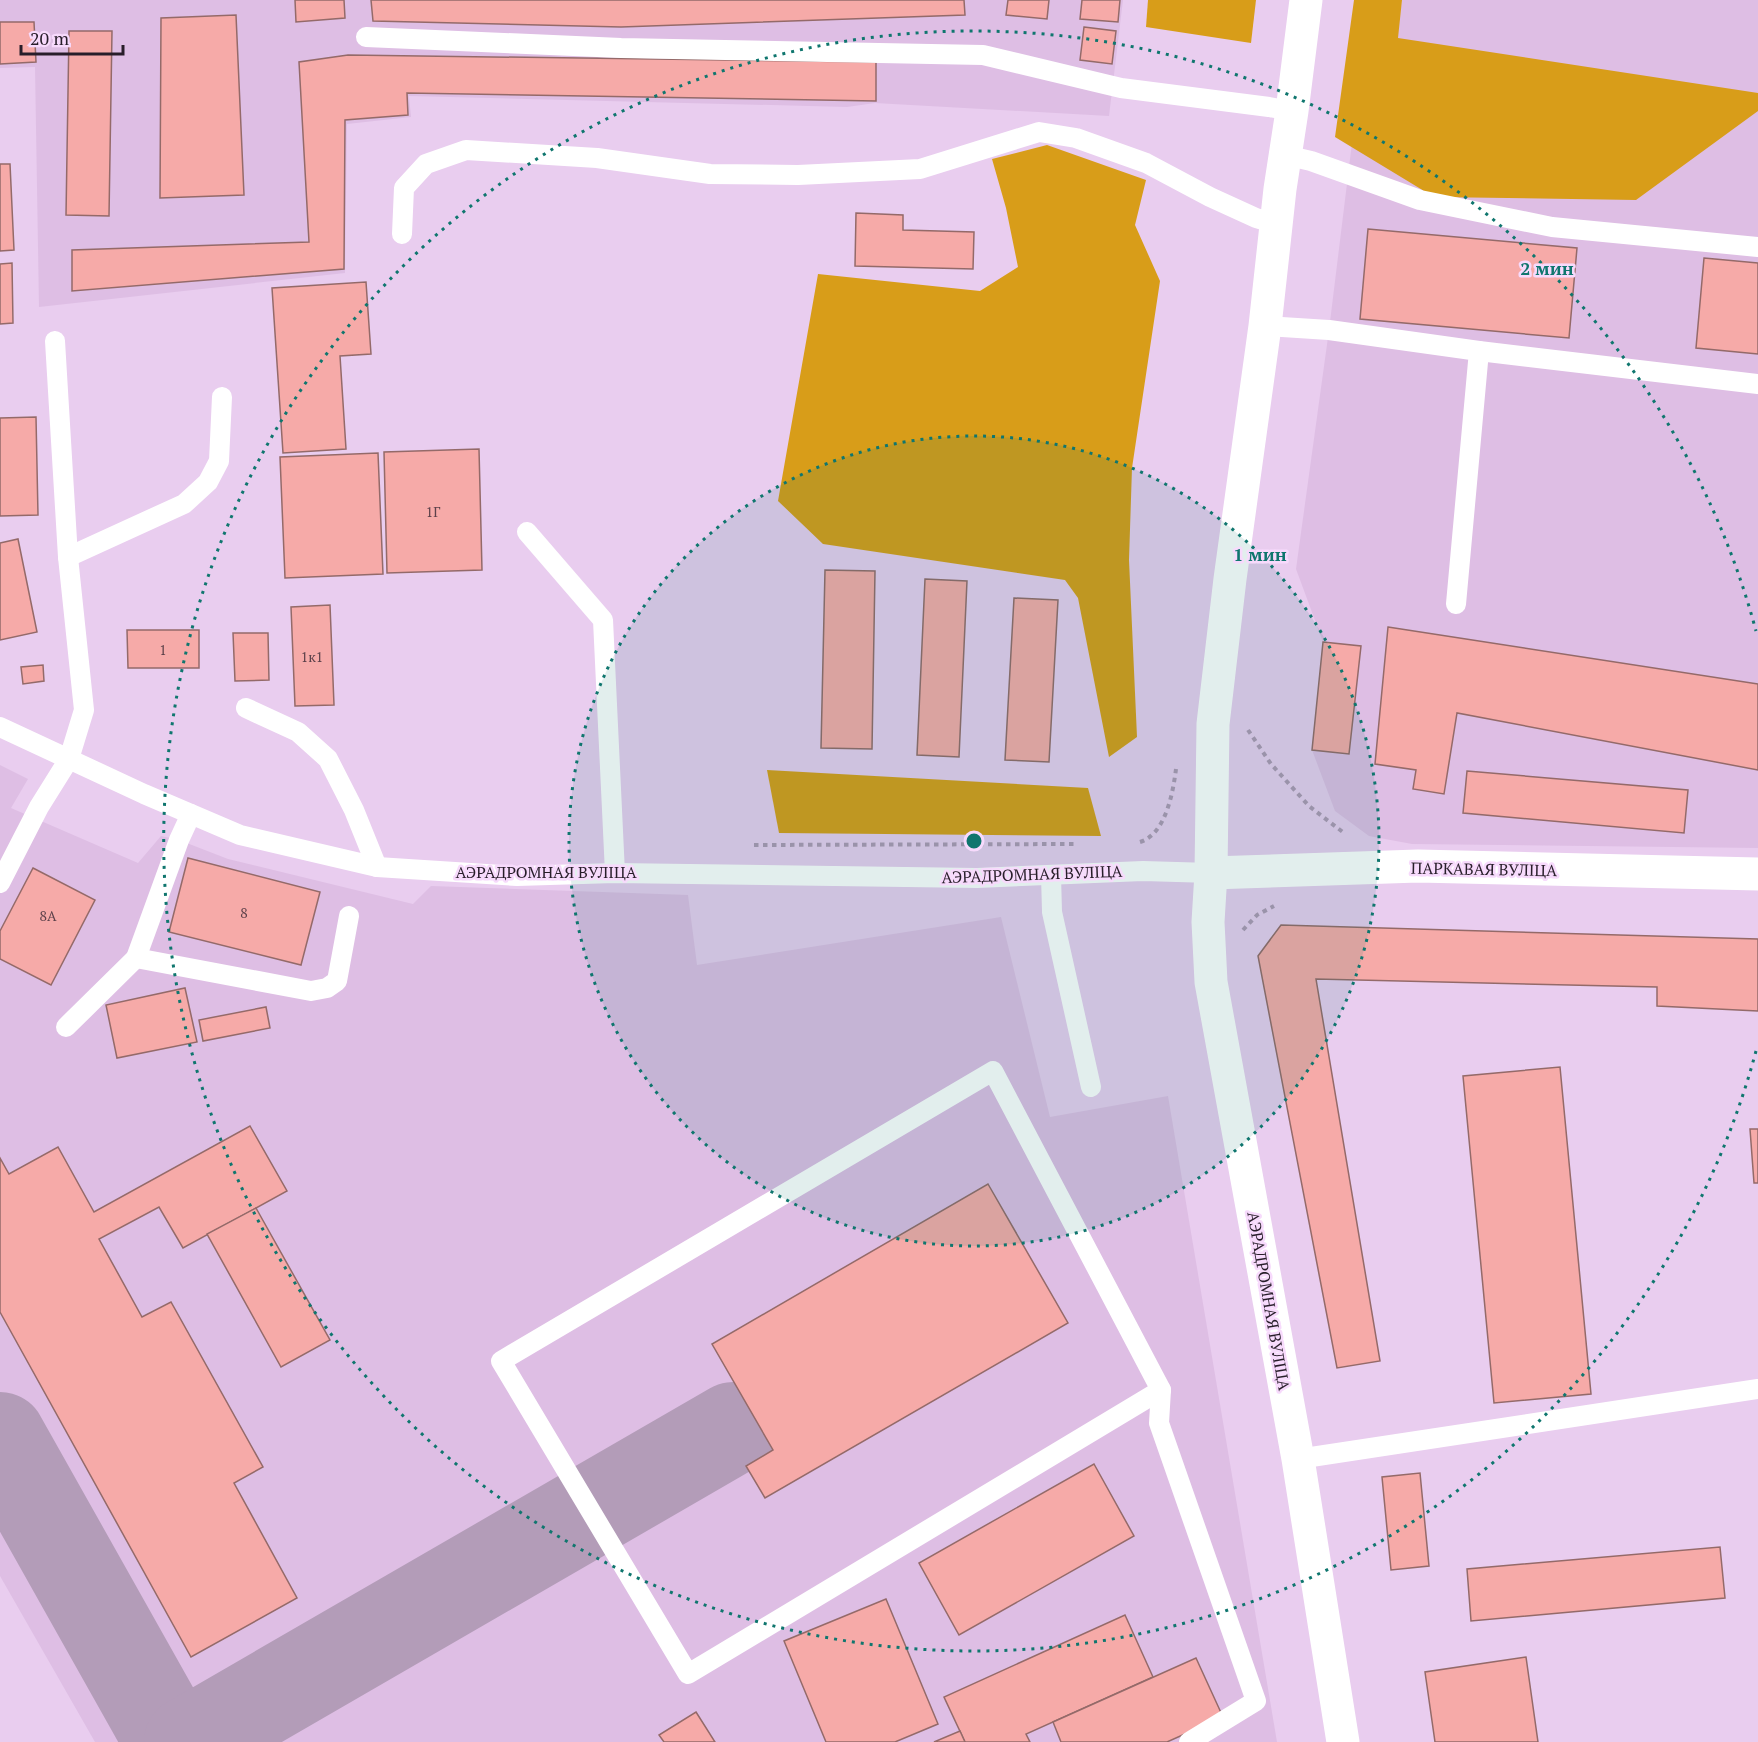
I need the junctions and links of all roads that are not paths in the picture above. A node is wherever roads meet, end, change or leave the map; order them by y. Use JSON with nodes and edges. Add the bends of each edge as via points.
{"nodes":[{"id":1,"x":1306,"y":0,"type":"edge"},
{"id":2,"x":366,"y":37,"type":"dead end"},
{"id":3,"x":1292,"y":111,"type":"junction"},
{"id":4,"x":1285,"y":155,"type":"junction"},
{"id":5,"x":1276,"y":224,"type":"junction"},
{"id":6,"x":402,"y":234,"type":"dead end"},
{"id":7,"x":1758,"y":247,"type":"edge"},
{"id":8,"x":1265,"y":326,"type":"junction"},
{"id":9,"x":55,"y":341,"type":"dead end"},
{"id":10,"x":1479,"y":351,"type":"junction"},
{"id":11,"x":1758,"y":384,"type":"edge"},
{"id":12,"x":222,"y":397,"type":"dead end"},
{"id":13,"x":527,"y":532,"type":"dead end"},
{"id":14,"x":68,"y":557,"type":"junction"},
{"id":15,"x":1456,"y":604,"type":"dead end"},
{"id":16,"x":246,"y":708,"type":"dead end"},
{"id":17,"x":0,"y":727,"type":"edge"},
{"id":18,"x":69,"y":759,"type":"junction"},
{"id":19,"x":191,"y":814,"type":"junction"},
{"id":20,"x":377,"y":867,"type":"junction"},
{"id":21,"x":615,"y":873,"type":"junction"},
{"id":22,"x":1211,"y":873,"type":"junction"},
{"id":23,"x":1758,"y":874,"type":"edge"},
{"id":24,"x":1051,"y":875,"type":"junction"},
{"id":25,"x":0,"y":883,"type":"edge"},
{"id":26,"x":349,"y":916,"type":"dead end"},
{"id":27,"x":136,"y":958,"type":"junction"},
{"id":28,"x":66,"y":1027,"type":"dead end"},
{"id":29,"x":1091,"y":1087,"type":"dead end"},
{"id":30,"x":1758,"y":1389,"type":"edge"},
{"id":31,"x":1161,"y":1390,"type":"junction"},
{"id":32,"x":1298,"y":1459,"type":"junction"},
{"id":33,"x":1189,"y":1742,"type":"edge"},
{"id":34,"x":1343,"y":1742,"type":"edge"}],
"edges":[{"from":1,"to":3,"type":"street"},
{"from":2,"to":3,"type":"lane","via":[[621,48],[983,56],[1121,88]]},
{"from":3,"to":4,"type":"street"},
{"from":4,"to":5,"type":"street"},
{"from":4,"to":7,"type":"lane","via":[[1420,200],[1552,227]]},
{"from":5,"to":6,"type":"lane","via":[[1209,197],[1146,163],[1076,138],[1039,132],[920,170],[798,175],[710,174],[597,158],[465,150],[426,164],[404,188]]},
{"from":5,"to":8,"type":"street"},
{"from":8,"to":10,"type":"lane","via":[[1329,330]]},
{"from":8,"to":22,"type":"street","via":[[1213,724]]},
{"from":9,"to":14,"type":"lane"},
{"from":10,"to":11,"type":"lane"},
{"from":10,"to":15,"type":"lane"},
{"from":12,"to":14,"type":"lane","via":[[219,461],[208,482],[184,504]]},
{"from":13,"to":21,"type":"lane","via":[[603,620]]},
{"from":14,"to":18,"type":"lane","via":[[84,710]]},
{"from":16,"to":20,"type":"lane","via":[[298,732],[328,759]]},
{"from":17,"to":18,"type":"lane","name":"АЭРАДРОМНАЯ ВУЛІЦА"},
{"from":18,"to":19,"type":"lane","name":"АЭРАДРОМНАЯ ВУЛІЦА"},
{"from":18,"to":25,"type":"lane"},
{"from":19,"to":20,"type":"lane","name":"АЭРАДРОМНАЯ ВУЛІЦА","via":[[240,835]]},
{"from":19,"to":27,"type":"lane"},
{"from":20,"to":21,"type":"lane","name":"АЭРАДРОМНАЯ ВУЛІЦА","via":[[517,876]]},
{"from":21,"to":24,"type":"lane","name":"АЭРАДРОМНАЯ ВУЛІЦА","via":[[977,878]]},
{"from":22,"to":23,"type":"street","name":"ПАРКАВАЯ ВУЛІЦА","via":[[1418,867]]},
{"from":22,"to":24,"type":"lane","name":"АЭРАДРОМНАЯ ВУЛІЦА"},
{"from":22,"to":32,"type":"street","name":"АЭРАДРОМНАЯ ВУЛІЦА","via":[[1210,982]]},
{"from":24,"to":29,"type":"lane","via":[[1052,912]]},
{"from":26,"to":27,"type":"lane","via":[[337,981],[319,990]]},
{"from":27,"to":28,"type":"lane"},
{"from":30,"to":32,"type":"lane"},
{"from":31,"to":31,"type":"lane","via":[[993,1071],[501,1361],[688,1674]]},
{"from":31,"to":33,"type":"lane","via":[[1159,1423],[1256,1701]]},
{"from":32,"to":34,"type":"street","name":"АЭРАДРОМНАЯ ВУЛІЦА"}]}
